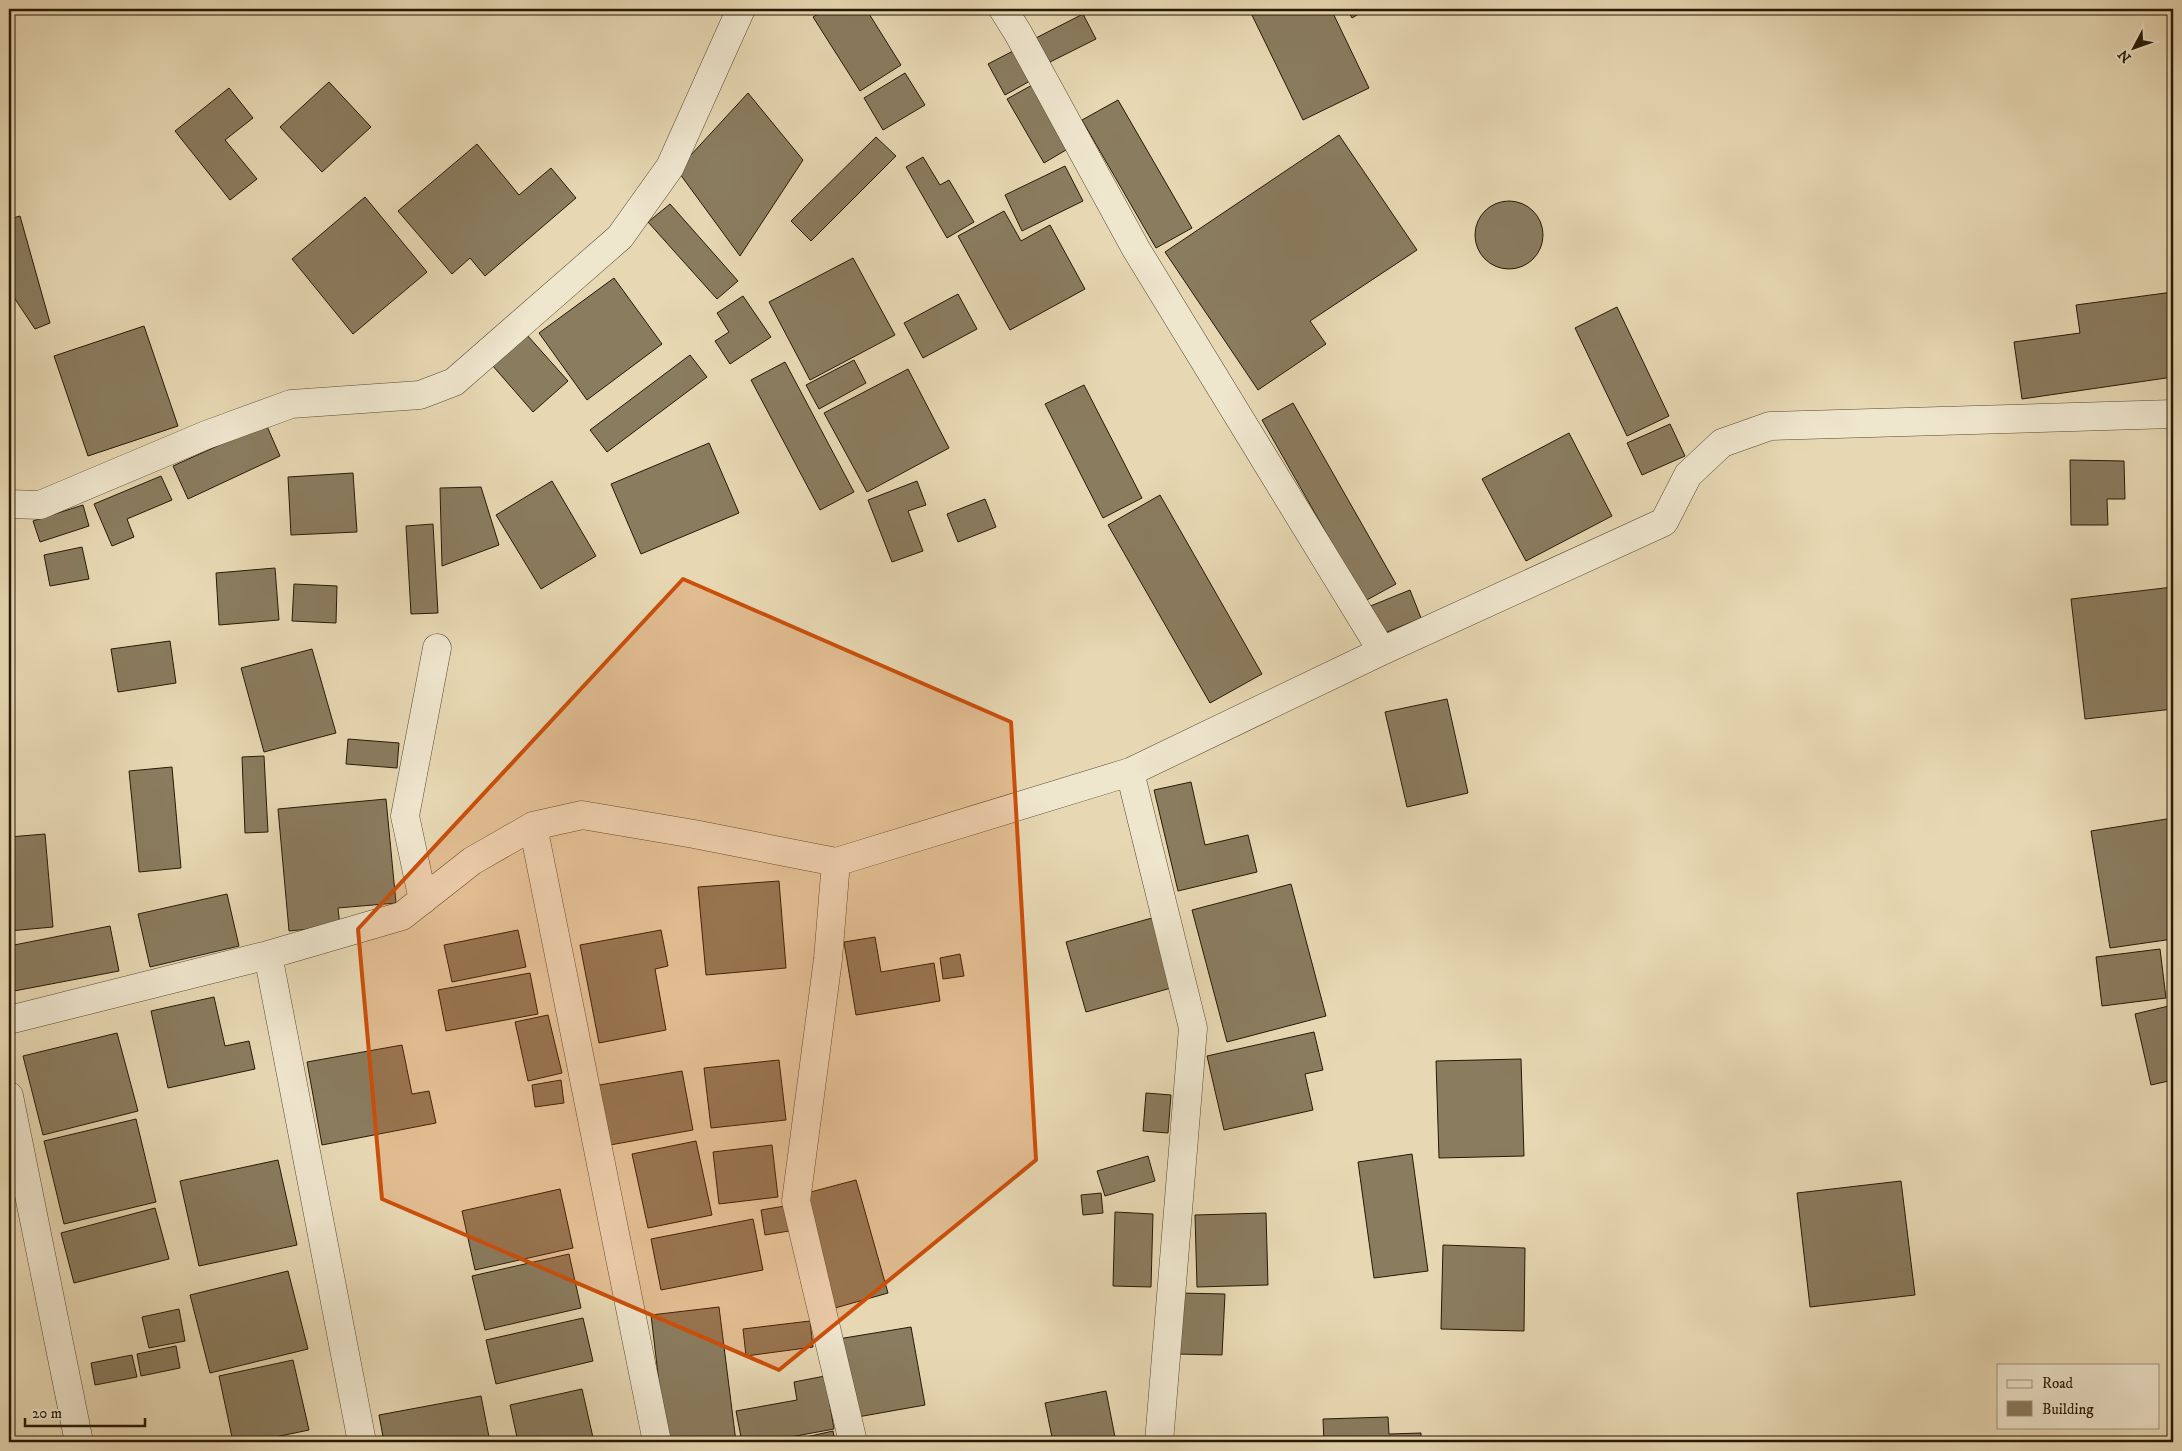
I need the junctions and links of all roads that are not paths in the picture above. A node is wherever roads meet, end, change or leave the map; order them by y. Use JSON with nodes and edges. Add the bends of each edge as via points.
{"nodes":[{"id":1,"x":741,"y":9,"type":"edge"},
{"id":2,"x":1003,"y":9,"type":"edge"},
{"id":3,"x":2173,"y":414,"type":"edge"},
{"id":4,"x":9,"y":504,"type":"edge"},
{"id":5,"x":437,"y":648,"type":"dead end"},
{"id":6,"x":1382,"y":651,"type":"junction"},
{"id":7,"x":1130,"y":772,"type":"junction"},
{"id":8,"x":533,"y":826,"type":"junction"},
{"id":9,"x":836,"y":862,"type":"junction"},
{"id":10,"x":423,"y":900,"type":"junction"},
{"id":11,"x":268,"y":955,"type":"junction"},
{"id":12,"x":9,"y":1020,"type":"edge"},
{"id":13,"x":9,"y":1096,"type":"edge"},
{"id":14,"x":79,"y":1442,"type":"edge"},
{"id":15,"x":362,"y":1442,"type":"edge"},
{"id":16,"x":657,"y":1442,"type":"edge"},
{"id":17,"x":852,"y":1442,"type":"edge"},
{"id":18,"x":1158,"y":1442,"type":"edge"}],
"edges":[{"from":1,"to":4,"type":"street","via":[[670,167],[620,237],[454,382],[420,395],[291,404],[206,435],[40,505]]},
{"from":2,"to":6,"type":"street","via":[[1136,248]]},
{"from":3,"to":6,"type":"street","via":[[1770,426],[1722,443],[1688,475],[1664,522]]},
{"from":5,"to":10,"type":"street","via":[[405,816]]},
{"from":6,"to":7,"type":"street"},
{"from":7,"to":9,"type":"street"},
{"from":7,"to":18,"type":"street","via":[[1193,1028]]},
{"from":8,"to":9,"type":"street","via":[[582,816]]},
{"from":8,"to":10,"type":"street","via":[[472,861]]},
{"from":8,"to":16,"type":"street"},
{"from":9,"to":17,"type":"street","via":[[828,958],[796,1201]]},
{"from":10,"to":11,"type":"street","via":[[402,916]]},
{"from":11,"to":12,"type":"street"},
{"from":11,"to":15,"type":"street"},
{"from":13,"to":14,"type":"street"}]}
